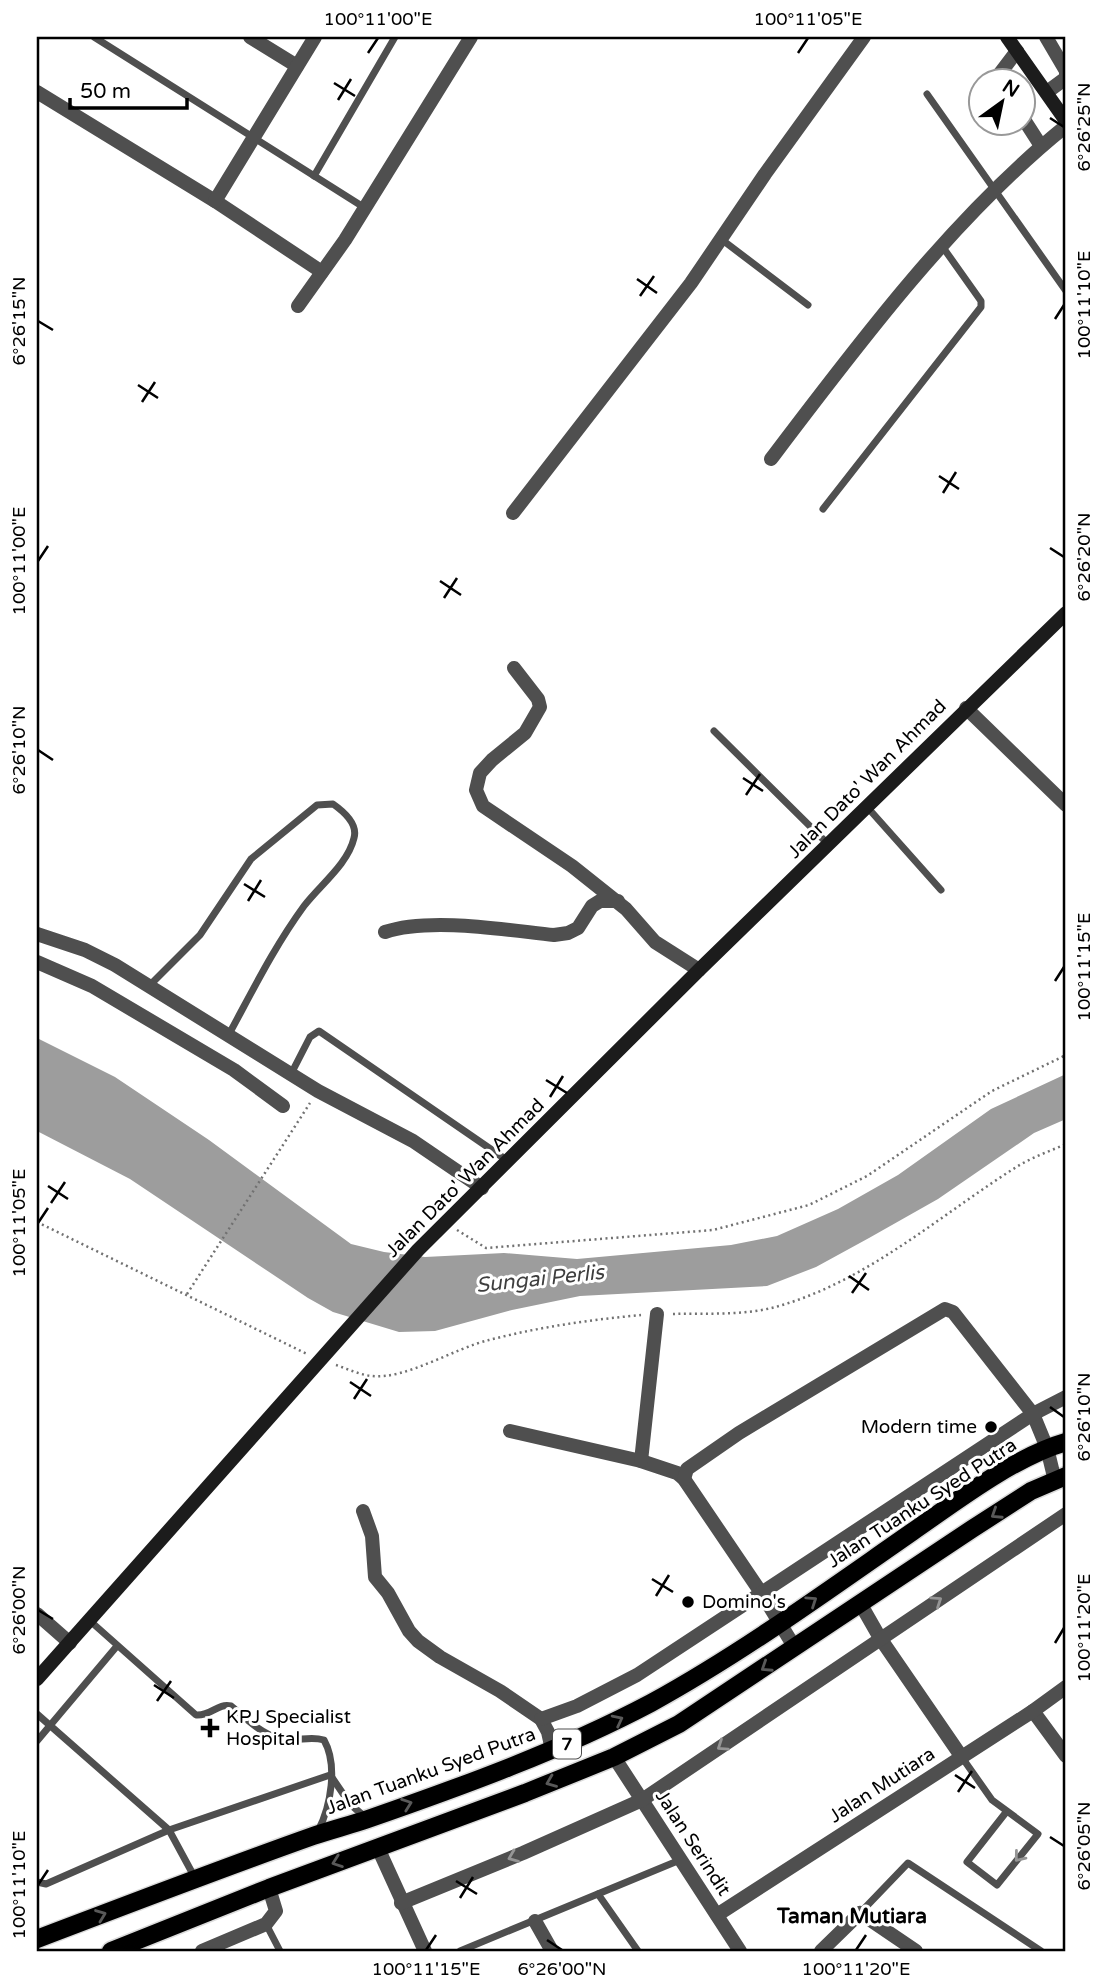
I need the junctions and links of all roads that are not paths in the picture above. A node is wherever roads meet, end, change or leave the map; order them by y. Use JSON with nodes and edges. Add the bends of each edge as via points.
{"nodes":[{"id":1,"x":94,"y":37,"type":"edge"},
{"id":2,"x":250,"y":37,"type":"edge"},
{"id":3,"x":315,"y":37,"type":"edge"},
{"id":4,"x":395,"y":37,"type":"edge"},
{"id":5,"x":471,"y":37,"type":"edge"},
{"id":6,"x":864,"y":37,"type":"edge"},
{"id":7,"x":1007,"y":37,"type":"edge"},
{"id":8,"x":1046,"y":37,"type":"edge"},
{"id":9,"x":1017,"y":51,"type":"junction"},
{"id":10,"x":297,"y":66,"type":"junction"},
{"id":11,"x":1007,"y":66,"type":"edge"},
{"id":12,"x":37,"y":92,"type":"edge"},
{"id":13,"x":1047,"y":92,"type":"junction"},
{"id":14,"x":928,"y":94,"type":"dead end"},
{"id":15,"x":1066,"y":124,"type":"edge"},
{"id":16,"x":1035,"y":136,"type":"edge"},
{"id":17,"x":254,"y":137,"type":"junction"},
{"id":18,"x":1041,"y":146,"type":"junction"},
{"id":19,"x":314,"y":176,"type":"junction"},
{"id":20,"x":994,"y":191,"type":"junction"},
{"id":21,"x":215,"y":201,"type":"junction"},
{"id":22,"x":365,"y":208,"type":"junction"},
{"id":23,"x":721,"y":239,"type":"junction"},
{"id":24,"x":942,"y":246,"type":"junction"},
{"id":25,"x":322,"y":272,"type":"junction"},
{"id":26,"x":1066,"y":291,"type":"edge"},
{"id":27,"x":808,"y":305,"type":"dead end"},
{"id":28,"x":298,"y":306,"type":"dead end"},
{"id":29,"x":771,"y":459,"type":"dead end"},
{"id":30,"x":823,"y":509,"type":"dead end"},
{"id":31,"x":513,"y":513,"type":"dead end"},
{"id":32,"x":1066,"y":613,"type":"edge"},
{"id":33,"x":514,"y":668,"type":"dead end"},
{"id":34,"x":966,"y":708,"type":"junction"},
{"id":35,"x":714,"y":731,"type":"dead end"},
{"id":36,"x":1066,"y":805,"type":"edge"},
{"id":37,"x":868,"y":807,"type":"junction"},
{"id":38,"x":828,"y":844,"type":"junction"},
{"id":39,"x":941,"y":890,"type":"dead end"},
{"id":40,"x":618,"y":901,"type":"junction"},
{"id":41,"x":385,"y":932,"type":"dead end"},
{"id":42,"x":37,"y":934,"type":"edge"},
{"id":43,"x":37,"y":962,"type":"edge"},
{"id":44,"x":699,"y":970,"type":"junction"},
{"id":45,"x":149,"y":986,"type":"junction"},
{"id":46,"x":228,"y":1036,"type":"junction"},
{"id":47,"x":291,"y":1075,"type":"junction"},
{"id":48,"x":283,"y":1106,"type":"dead end"},
{"id":49,"x":509,"y":1161,"type":"junction"},
{"id":50,"x":482,"y":1188,"type":"junction"},
{"id":51,"x":657,"y":1314,"type":"road end"},
{"id":52,"x":1066,"y":1397,"type":"edge"},
{"id":53,"x":1033,"y":1414,"type":"junction"},
{"id":54,"x":510,"y":1431,"type":"dead end"},
{"id":55,"x":1066,"y":1442,"type":"edge"},
{"id":56,"x":1046,"y":1448,"type":"junction"},
{"id":57,"x":641,"y":1461,"type":"junction"},
{"id":58,"x":1061,"y":1478,"type":"edge"},
{"id":59,"x":684,"y":1479,"type":"junction"},
{"id":60,"x":363,"y":1511,"type":"dead end"},
{"id":61,"x":1066,"y":1514,"type":"edge"},
{"id":62,"x":762,"y":1594,"type":"junction"},
{"id":63,"x":860,"y":1603,"type":"junction"},
{"id":64,"x":37,"y":1614,"type":"edge"},
{"id":65,"x":89,"y":1620,"type":"junction"},
{"id":66,"x":779,"y":1623,"type":"junction"},
{"id":67,"x":880,"y":1638,"type":"junction"},
{"id":68,"x":70,"y":1643,"type":"junction"},
{"id":69,"x":117,"y":1646,"type":"junction"},
{"id":70,"x":795,"y":1648,"type":"junction"},
{"id":71,"x":37,"y":1679,"type":"edge"},
{"id":72,"x":1066,"y":1687,"type":"edge"},
{"id":73,"x":1033,"y":1711,"type":"junction"},
{"id":74,"x":37,"y":1714,"type":"edge"},
{"id":75,"x":541,"y":1719,"type":"junction"},
{"id":76,"x":50,"y":1726,"type":"junction"},
{"id":77,"x":37,"y":1741,"type":"edge"},
{"id":78,"x":552,"y":1750,"type":"junction"},
{"id":79,"x":961,"y":1756,"type":"junction"},
{"id":80,"x":1066,"y":1756,"type":"edge"},
{"id":81,"x":614,"y":1757,"type":"junction"},
{"id":82,"x":330,"y":1775,"type":"junction"},
{"id":83,"x":642,"y":1800,"type":"junction"},
{"id":84,"x":1007,"y":1811,"type":"junction"},
{"id":85,"x":368,"y":1819,"type":"junction"},
{"id":86,"x":169,"y":1830,"type":"junction"},
{"id":87,"x":317,"y":1835,"type":"junction"},
{"id":88,"x":378,"y":1847,"type":"junction"},
{"id":89,"x":680,"y":1860,"type":"junction"},
{"id":90,"x":196,"y":1879,"type":"junction"},
{"id":91,"x":37,"y":1882,"type":"edge"},
{"id":92,"x":269,"y":1888,"type":"junction"},
{"id":93,"x":598,"y":1894,"type":"junction"},
{"id":94,"x":401,"y":1903,"type":"junction"},
{"id":95,"x":860,"y":1913,"type":"junction"},
{"id":96,"x":717,"y":1914,"type":"junction"},
{"id":97,"x":536,"y":1921,"type":"junction"},
{"id":98,"x":267,"y":1924,"type":"junction"},
{"id":99,"x":37,"y":1938,"type":"edge"},
{"id":100,"x":111,"y":1951,"type":"edge"},
{"id":101,"x":202,"y":1951,"type":"edge"},
{"id":102,"x":280,"y":1951,"type":"edge"},
{"id":103,"x":425,"y":1951,"type":"edge"},
{"id":104,"x":460,"y":1951,"type":"edge"},
{"id":105,"x":552,"y":1951,"type":"edge"},
{"id":106,"x":638,"y":1951,"type":"edge"},
{"id":107,"x":740,"y":1951,"type":"edge"},
{"id":108,"x":821,"y":1951,"type":"edge"},
{"id":109,"x":916,"y":1951,"type":"edge"},
{"id":110,"x":1041,"y":1951,"type":"edge"}],
"edges":[{"from":1,"to":17,"type":"lane"},
{"from":2,"to":10,"type":"street"},
{"from":3,"to":10,"type":"street"},
{"from":4,"to":19,"type":"lane"},
{"from":5,"to":22,"type":"street"},
{"from":6,"to":23,"type":"street"},
{"from":7,"to":9,"type":"main road"},
{"from":8,"to":13,"type":"street","via":[[1066,71],[1066,78]]},
{"from":9,"to":11,"type":"street"},
{"from":9,"to":13,"type":"main road"},
{"from":10,"to":17,"type":"street"},
{"from":12,"to":21,"type":"street"},
{"from":13,"to":15,"type":"main road"},
{"from":14,"to":20,"type":"lane"},
{"from":15,"to":18,"type":"street"},
{"from":16,"to":18,"type":"street"},
{"from":17,"to":19,"type":"lane"},
{"from":17,"to":21,"type":"street"},
{"from":18,"to":20,"type":"street"},
{"from":19,"to":22,"type":"lane"},
{"from":20,"to":24,"type":"street"},
{"from":20,"to":26,"type":"lane"},
{"from":21,"to":25,"type":"street"},
{"from":22,"to":25,"type":"street"},
{"from":23,"to":27,"type":"lane"},
{"from":23,"to":31,"type":"street"},
{"from":24,"to":29,"type":"street"},
{"from":24,"to":30,"type":"lane","via":[[981,307]]},
{"from":25,"to":28,"type":"street"},
{"from":32,"to":34,"type":"main road","name":"Jalan Dato' Wan Ahmad"},
{"from":33,"to":40,"type":"street","via":[[540,707],[525,733],[480,773],[476,790],[483,806]]},
{"from":34,"to":36,"type":"street"},
{"from":34,"to":37,"type":"main road","name":"Jalan Dato' Wan Ahmad"},
{"from":35,"to":38,"type":"lane"},
{"from":37,"to":38,"type":"main road","name":"Jalan Dato' Wan Ahmad"},
{"from":37,"to":39,"type":"lane"},
{"from":38,"to":44,"type":"main road","name":"Jalan Dato' Wan Ahmad"},
{"from":40,"to":41,"type":"street","via":[[600,901],[578,928],[554,935],[447,926],[403,926]]},
{"from":40,"to":44,"type":"street","via":[[655,942]]},
{"from":42,"to":45,"type":"street","via":[[97,955]]},
{"from":43,"to":48,"type":"street","via":[[92,986],[234,1070]]},
{"from":44,"to":49,"type":"main road","name":"Jalan Dato' Wan Ahmad"},
{"from":45,"to":46,"type":"street"},
{"from":45,"to":46,"type":"lane","via":[[200,935],[251,859],[317,805],[333,803],[353,824],[352,846],[284,936]]},
{"from":46,"to":47,"type":"street"},
{"from":47,"to":49,"type":"lane","via":[[310,1037],[319,1031]]},
{"from":47,"to":50,"type":"street","via":[[413,1141]]},
{"from":49,"to":50,"type":"main road","name":"Jalan Dato' Wan Ahmad"},
{"from":50,"to":65,"type":"main road","name":"Jalan Dato' Wan Ahmad","via":[[418,1250]]},
{"from":51,"to":57,"type":"street"},
{"from":52,"to":53,"type":"street"},
{"from":53,"to":56,"type":"street"},
{"from":53,"to":59,"type":"street","via":[[953,1312],[941,1309],[740,1433],[687,1469]]},
{"from":53,"to":62,"type":"street"},
{"from":54,"to":57,"type":"street"},
{"from":55,"to":56,"type":"main road","name":"Jalan Tuanku Syed Putra","number":"7"},
{"from":56,"to":58,"type":"street"},
{"from":66,"to":56,"type":"main road","name":"Jalan Tuanku Syed Putra","number":"7","one_way":true,"via":[[959,1500]]},
{"from":57,"to":59,"type":"street"},
{"from":58,"to":63,"type":"main road","number":"7","one_way":true,"via":[[1031,1491]]},
{"from":59,"to":62,"type":"street"},
{"from":60,"to":75,"type":"street","via":[[372,1536],[375,1577],[408,1631],[440,1657]]},
{"from":67,"to":61,"type":"street","one_way":true},
{"from":62,"to":66,"type":"street"},
{"from":62,"to":75,"type":"street","via":[[637,1675]]},
{"from":63,"to":67,"type":"street"},
{"from":63,"to":70,"type":"main road","number":"7"},
{"from":64,"to":68,"type":"street"},
{"from":65,"to":68,"type":"main road","name":"Jalan Dato' Wan Ahmad"},
{"from":65,"to":69,"type":"lane"},
{"from":66,"to":70,"type":"street"},
{"from":78,"to":66,"type":"main road","name":"Jalan Tuanku Syed Putra","number":"7","one_way":true,"via":[[690,1681]]},
{"from":67,"to":79,"type":"street"},
{"from":67,"to":83,"type":"street","one_way":true},
{"from":68,"to":71,"type":"main road","name":"Jalan Dato' Wan Ahmad"},
{"from":69,"to":76,"type":"lane"},
{"from":69,"to":82,"type":"lane","via":[[196,1716],[226,1705],[276,1738],[314,1736],[324,1740]]},
{"from":70,"to":81,"type":"main road","number":"7","one_way":true,"via":[[679,1724]]},
{"from":72,"to":73,"type":"street","name":"Jalan Mutiara"},
{"from":73,"to":79,"type":"street","name":"Jalan Mutiara"},
{"from":73,"to":80,"type":"street"},
{"from":74,"to":76,"type":"lane"},
{"from":75,"to":78,"type":"street"},
{"from":76,"to":77,"type":"lane"},
{"from":76,"to":86,"type":"lane"},
{"from":85,"to":78,"type":"main road","name":"Jalan Tuanku Syed Putra","number":"7","one_way":true},
{"from":79,"to":84,"type":"lane","via":[[992,1800]]},
{"from":79,"to":96,"type":"street","name":"Jalan Mutiara"},
{"from":81,"to":83,"type":"street","name":"Jalan Serindit"},
{"from":81,"to":88,"type":"main road","number":"7","one_way":true},
{"from":82,"to":85,"type":"lane","via":[[350,1804]]},
{"from":82,"to":86,"type":"lane"},
{"from":82,"to":87,"type":"lane","via":[[327,1814]]},
{"from":83,"to":89,"type":"street","name":"Jalan Serindit"},
{"from":83,"to":94,"type":"street","one_way":true},
{"from":84,"to":84,"type":"lane","one_way":true,"via":[[1038,1834],[997,1885],[967,1863]]},
{"from":85,"to":87,"type":"main road","name":"Jalan Tuanku Syed Putra","number":"7"},
{"from":86,"to":90,"type":"lane"},
{"from":86,"to":91,"type":"lane","via":[[46,1884]]},
{"from":87,"to":90,"type":"main road","name":"Jalan Tuanku Syed Putra","number":"7"},
{"from":88,"to":92,"type":"main road","number":"7","one_way":true},
{"from":88,"to":94,"type":"street"},
{"from":89,"to":93,"type":"lane"},
{"from":89,"to":96,"type":"street","name":"Jalan Serindit"},
{"from":99,"to":90,"type":"main road","name":"Jalan Tuanku Syed Putra","number":"7","one_way":true},
{"from":92,"to":98,"type":"street","via":[[276,1911]]},
{"from":92,"to":100,"type":"main road","number":"7"},
{"from":93,"to":97,"type":"lane"},
{"from":93,"to":106,"type":"lane"},
{"from":94,"to":103,"type":"street"},
{"from":95,"to":108,"type":"street"},
{"from":95,"to":109,"type":"street"},
{"from":95,"to":110,"type":"lane","via":[[908,1863]]},
{"from":96,"to":107,"type":"street","name":"Jalan Serindit"},
{"from":97,"to":104,"type":"lane"},
{"from":97,"to":105,"type":"street"},
{"from":98,"to":101,"type":"street"},
{"from":98,"to":102,"type":"lane"}]}
